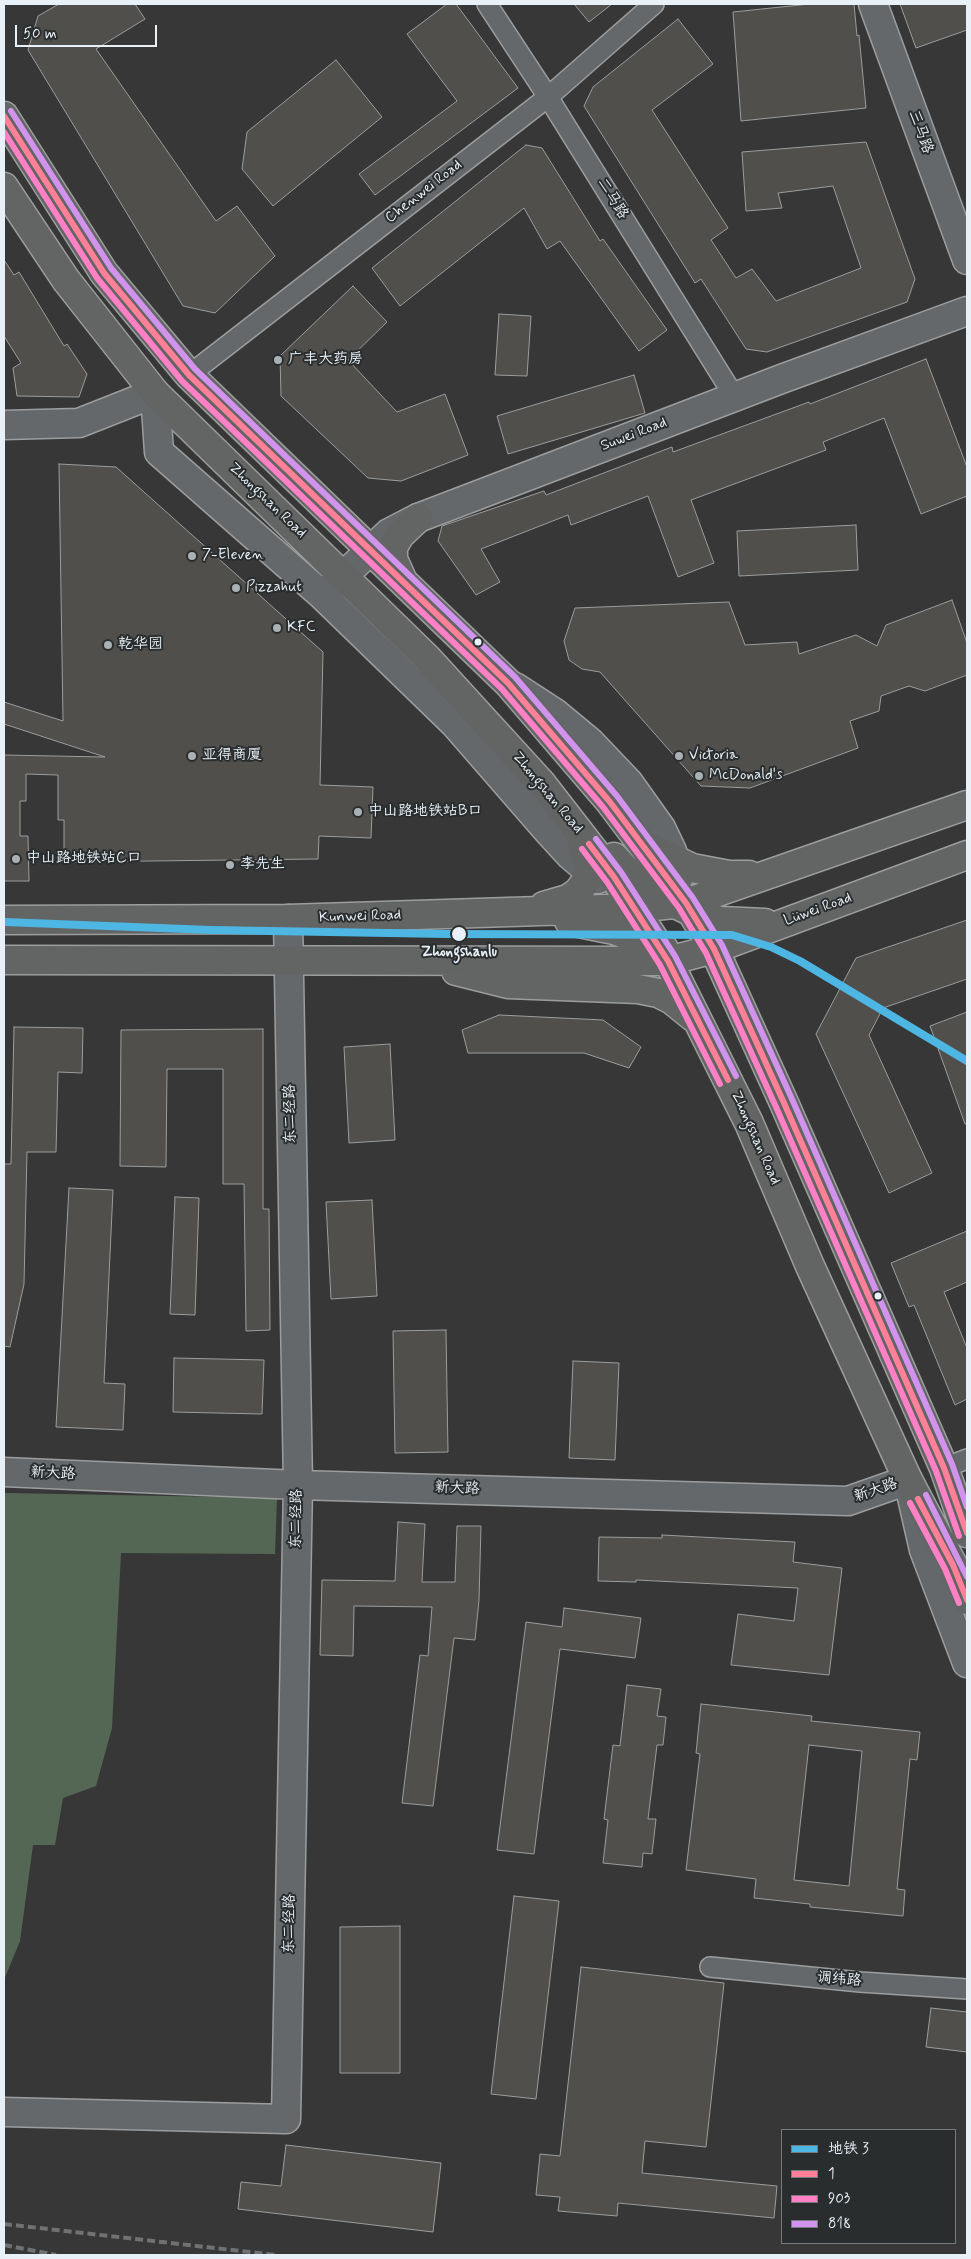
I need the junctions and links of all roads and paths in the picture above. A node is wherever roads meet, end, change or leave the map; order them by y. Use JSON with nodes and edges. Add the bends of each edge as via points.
{"nodes":[{"id":1,"x":487,"y":4,"type":"edge"},
{"id":2,"x":654,"y":4,"type":"edge"},
{"id":3,"x":873,"y":4,"type":"edge"},
{"id":4,"x":548,"y":96,"type":"junction"},
{"id":5,"x":4,"y":116,"type":"edge"},
{"id":6,"x":4,"y":187,"type":"edge"},
{"id":7,"x":967,"y":260,"type":"edge"},
{"id":8,"x":967,"y":311,"type":"edge"},
{"id":9,"x":189,"y":375,"type":"junction"},
{"id":10,"x":155,"y":393,"type":"junction"},
{"id":11,"x":734,"y":396,"type":"junction"},
{"id":12,"x":4,"y":426,"type":"edge"},
{"id":13,"x":418,"y":518,"type":"junction"},
{"id":14,"x":372,"y":549,"type":"junction"},
{"id":15,"x":344,"y":576,"type":"junction"},
{"id":16,"x":402,"y":579,"type":"junction"},
{"id":17,"x":322,"y":595,"type":"junction"},
{"id":18,"x":508,"y":683,"type":"junction"},
{"id":19,"x":967,"y":806,"type":"edge"},
{"id":20,"x":566,"y":814,"type":"junction"},
{"id":21,"x":638,"y":840,"type":"junction"},
{"id":22,"x":967,"y":855,"type":"edge"},
{"id":23,"x":675,"y":861,"type":"junction"},
{"id":24,"x":589,"y":872,"type":"junction"},
{"id":25,"x":770,"y":873,"type":"junction"},
{"id":26,"x":684,"y":906,"type":"junction"},
{"id":27,"x":635,"y":908,"type":"junction"},
{"id":28,"x":518,"y":912,"type":"junction"},
{"id":29,"x":288,"y":919,"type":"junction"},
{"id":30,"x":794,"y":919,"type":"junction"},
{"id":31,"x":4,"y":920,"type":"edge"},
{"id":32,"x":714,"y":948,"type":"junction"},
{"id":33,"x":671,"y":955,"type":"junction"},
{"id":34,"x":4,"y":960,"type":"edge"},
{"id":35,"x":288,"y":960,"type":"junction"},
{"id":36,"x":424,"y":961,"type":"junction"},
{"id":37,"x":701,"y":1026,"type":"junction"},
{"id":38,"x":757,"y":1043,"type":"junction"},
{"id":39,"x":956,"y":1463,"type":"edge"},
{"id":40,"x":4,"y":1472,"type":"edge"},
{"id":41,"x":908,"y":1480,"type":"junction"},
{"id":42,"x":298,"y":1485,"type":"junction"},
{"id":43,"x":967,"y":1502,"type":"edge"},
{"id":44,"x":967,"y":1534,"type":"edge"},
{"id":45,"x":967,"y":1600,"type":"edge"},
{"id":46,"x":967,"y":1663,"type":"edge"},
{"id":47,"x":710,"y":1967,"type":"dead end"},
{"id":48,"x":967,"y":1989,"type":"edge"},
{"id":49,"x":4,"y":2112,"type":"edge"}],
"edges":[{"from":1,"to":4,"type":"street","name":"二马路"},
{"from":2,"to":4,"type":"street","name":"Chenwei Road"},
{"from":3,"to":7,"type":"street","name":"三马路"},
{"from":4,"to":9,"type":"street","name":"Chenwei Road"},
{"from":4,"to":11,"type":"street","name":"二马路"},
{"from":5,"to":9,"type":"main road","via":[[104,274]]},
{"from":6,"to":10,"type":"main road","name":"Zhongshan Road","via":[[66,280]]},
{"from":8,"to":11,"type":"street","name":"Suwei Road"},
{"from":9,"to":14,"type":"main road"},
{"from":10,"to":12,"type":"street","via":[[79,422]]},
{"from":10,"to":15,"type":"main road","name":"Zhongshan Road"},
{"from":10,"to":17,"type":"street","via":[[159,452]]},
{"from":11,"to":13,"type":"street","name":"Suwei Road"},
{"from":13,"to":14,"type":"street","name":"Suwei Road","via":[[389,533]]},
{"from":13,"to":16,"type":"main road","via":[[400,535],[393,547],[393,559]]},
{"from":14,"to":15,"type":"street","name":"Suwei Road"},
{"from":14,"to":16,"type":"main road"},
{"from":15,"to":17,"type":"street","name":"Suwei Road"},
{"from":15,"to":20,"type":"main road","name":"Zhongshan Road","via":[[433,665]]},
{"from":16,"to":18,"type":"main road"},
{"from":17,"to":24,"type":"street","via":[[455,724],[548,831]]},
{"from":18,"to":21,"type":"main road","via":[[610,802]]},
{"from":18,"to":23,"type":"street","via":[[555,713],[609,760],[660,828]]},
{"from":19,"to":25,"type":"main road"},
{"from":20,"to":24,"type":"main road","via":[[581,840]]},
{"from":20,"to":26,"type":"main road","via":[[647,887]]},
{"from":20,"to":27,"type":"main road","name":"Zhongshan Road"},
{"from":21,"to":23,"type":"main road"},
{"from":21,"to":26,"type":"main road"},
{"from":22,"to":30,"type":"main road","name":"Lüwei Road"},
{"from":23,"to":25,"type":"main road","via":[[711,873]]},
{"from":23,"to":26,"type":"street"},
{"from":24,"to":27,"type":"street"},
{"from":24,"to":28,"type":"main road","via":[[578,892],[568,899]]},
{"from":25,"to":26,"type":"main road"},
{"from":26,"to":27,"type":"main road","name":"Kunwei Road"},
{"from":26,"to":30,"type":"main road","via":[[721,921],[740,924]]},
{"from":26,"to":32,"type":"main road"},
{"from":27,"to":28,"type":"main road","name":"Kunwei Road"},
{"from":27,"to":33,"type":"main road","name":"Zhongshan Road"},
{"from":28,"to":29,"type":"main road","name":"Kunwei Road"},
{"from":28,"to":33,"type":"main road","via":[[614,930]]},
{"from":29,"to":31,"type":"main road","name":"Kunwei Road"},
{"from":29,"to":35,"type":"street","name":"东二经路"},
{"from":30,"to":32,"type":"main road","name":"Lüwei Road"},
{"from":32,"to":33,"type":"main road","name":"Lüwei Road"},
{"from":32,"to":38,"type":"main road"},
{"from":33,"to":36,"type":"main road"},
{"from":33,"to":37,"type":"main road","name":"Zhongshan Road"},
{"from":33,"to":38,"type":"main road","via":[[697,964],[720,988]]},
{"from":34,"to":35,"type":"main road"},
{"from":35,"to":36,"type":"main road"},
{"from":35,"to":42,"type":"street","name":"东二经路"},
{"from":36,"to":37,"type":"main road","via":[[508,984],[658,992],[688,1011]]},
{"from":37,"to":41,"type":"main road","name":"Zhongshan Road","via":[[750,1123],[810,1266]]},
{"from":38,"to":39,"type":"main road"},
{"from":39,"to":43,"type":"street"},
{"from":39,"to":44,"type":"main road"},
{"from":40,"to":42,"type":"street","name":"新大路"},
{"from":41,"to":42,"type":"street","name":"新大路","via":[[848,1501]]},
{"from":41,"to":45,"type":"main road","name":"Zhongshan Road"},
{"from":41,"to":46,"type":"street","via":[[924,1550]]},
{"from":42,"to":49,"type":"street","name":"东二经路","via":[[286,2119]]},
{"from":47,"to":48,"type":"street","name":"调纬路"}]}
